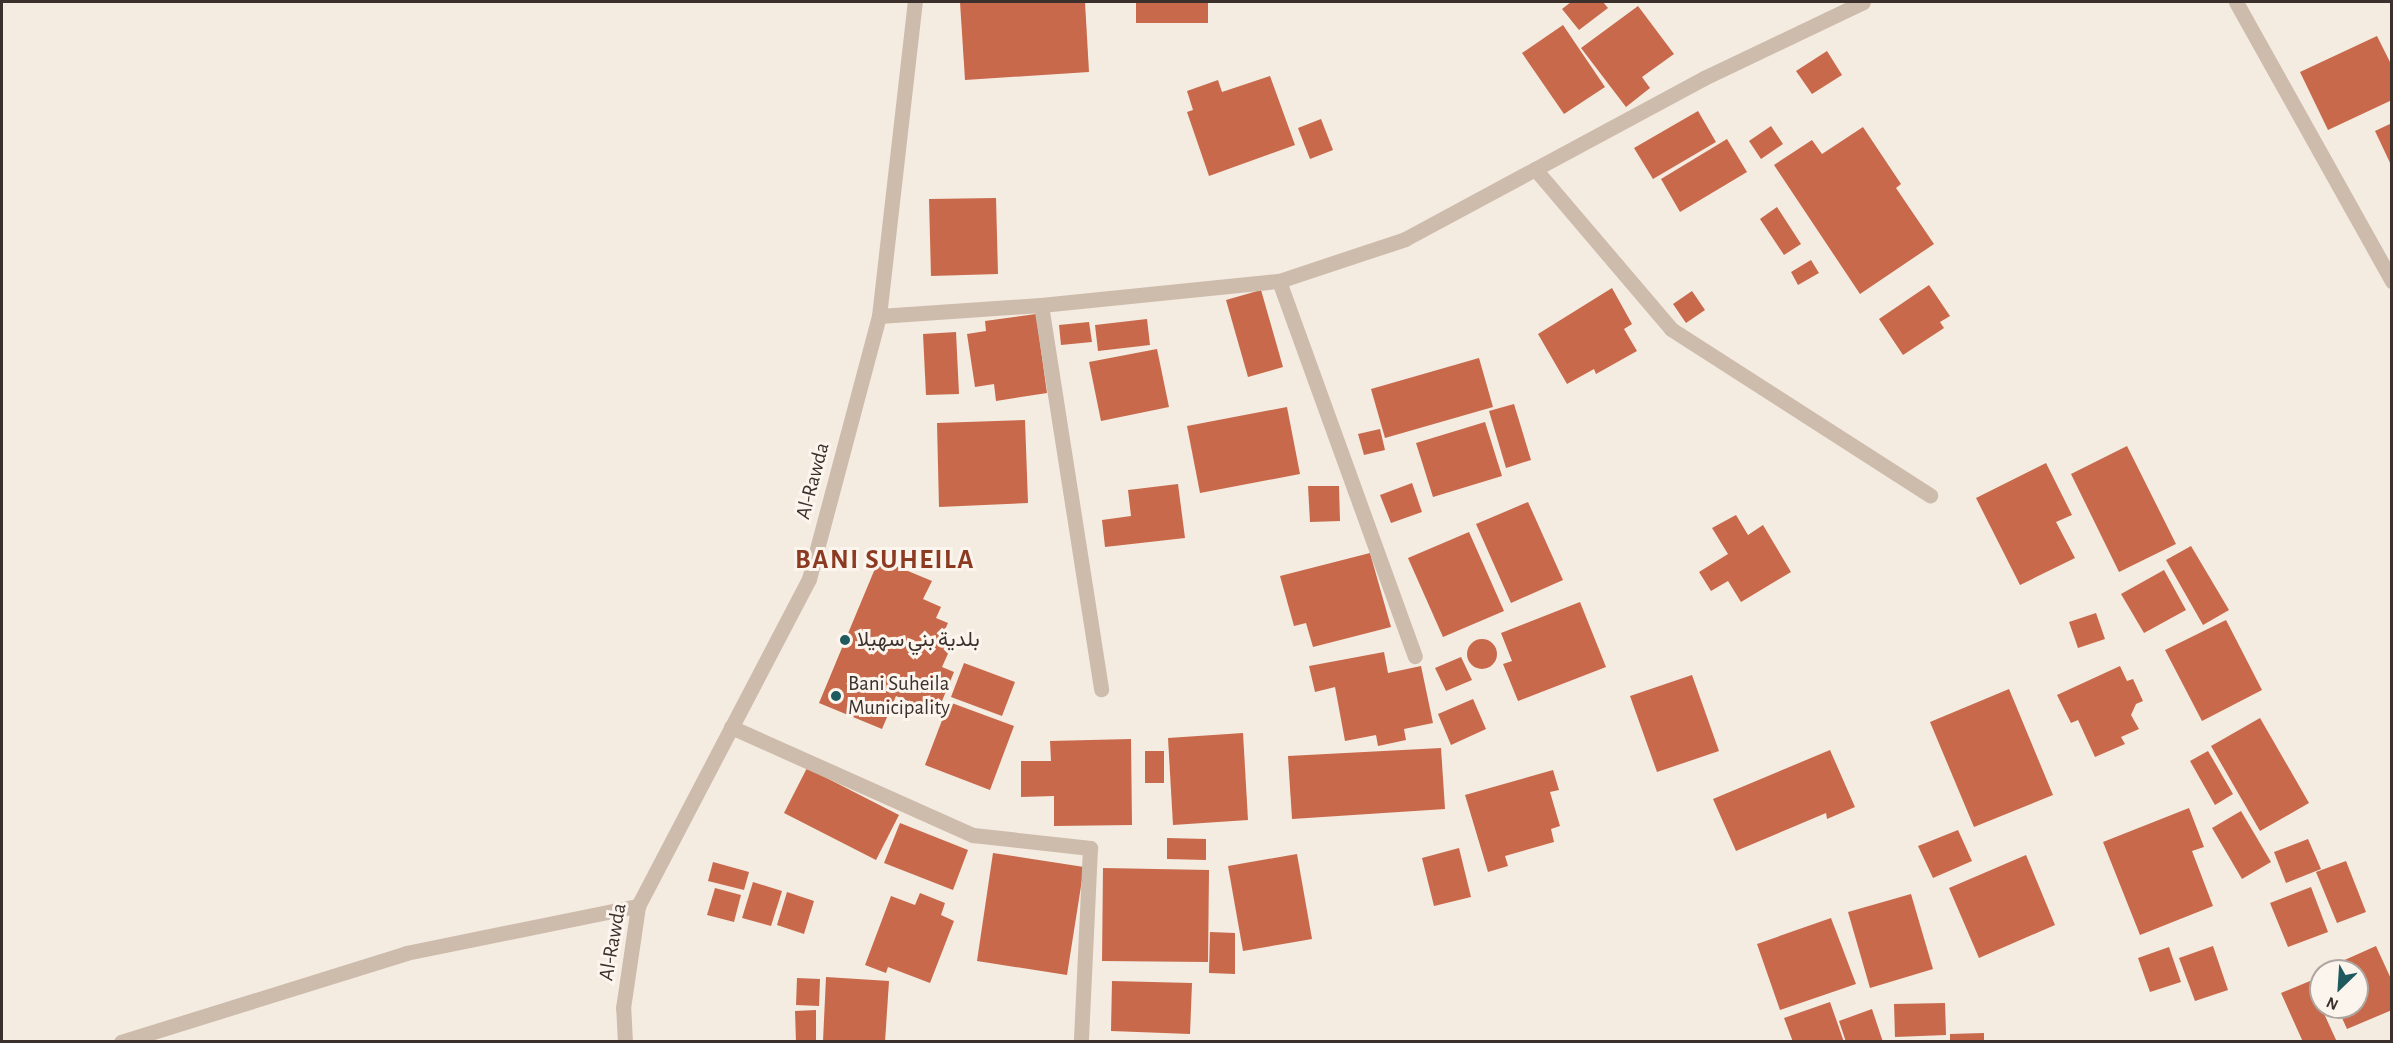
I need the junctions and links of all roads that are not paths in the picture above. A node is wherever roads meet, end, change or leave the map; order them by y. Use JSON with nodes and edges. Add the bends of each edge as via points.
{"nodes":[{"id":1,"x":915,"y":2,"type":"edge"},
{"id":2,"x":1863,"y":2,"type":"edge"},
{"id":3,"x":2236,"y":2,"type":"edge"},
{"id":4,"x":1535,"y":169,"type":"junction"},
{"id":5,"x":1279,"y":281,"type":"junction"},
{"id":6,"x":2391,"y":281,"type":"edge"},
{"id":7,"x":1041,"y":305,"type":"junction"},
{"id":8,"x":879,"y":316,"type":"junction"},
{"id":9,"x":1930,"y":495,"type":"dead end"},
{"id":10,"x":1415,"y":656,"type":"dead end"},
{"id":11,"x":1101,"y":689,"type":"dead end"},
{"id":12,"x":731,"y":727,"type":"junction"},
{"id":13,"x":638,"y":906,"type":"junction"},
{"id":14,"x":121,"y":1041,"type":"edge"},
{"id":15,"x":625,"y":1041,"type":"edge"},
{"id":16,"x":1081,"y":1041,"type":"edge"}],
"edges":[{"from":1,"to":8,"type":"street","name":"Al-Rawda"},
{"from":2,"to":4,"type":"street","via":[[1704,78]]},
{"from":3,"to":6,"type":"street"},
{"from":4,"to":5,"type":"street","via":[[1405,239]]},
{"from":4,"to":9,"type":"street","via":[[1671,329]]},
{"from":5,"to":7,"type":"street"},
{"from":5,"to":10,"type":"street"},
{"from":7,"to":8,"type":"street"},
{"from":7,"to":11,"type":"street"},
{"from":8,"to":12,"type":"street","name":"Al-Rawda","via":[[809,579]]},
{"from":12,"to":13,"type":"street","name":"Al-Rawda"},
{"from":12,"to":16,"type":"street","via":[[973,835],[1090,848]]},
{"from":13,"to":14,"type":"street","via":[[406,954]]},
{"from":13,"to":15,"type":"street","name":"Al-Rawda","via":[[623,1008]]}]}
